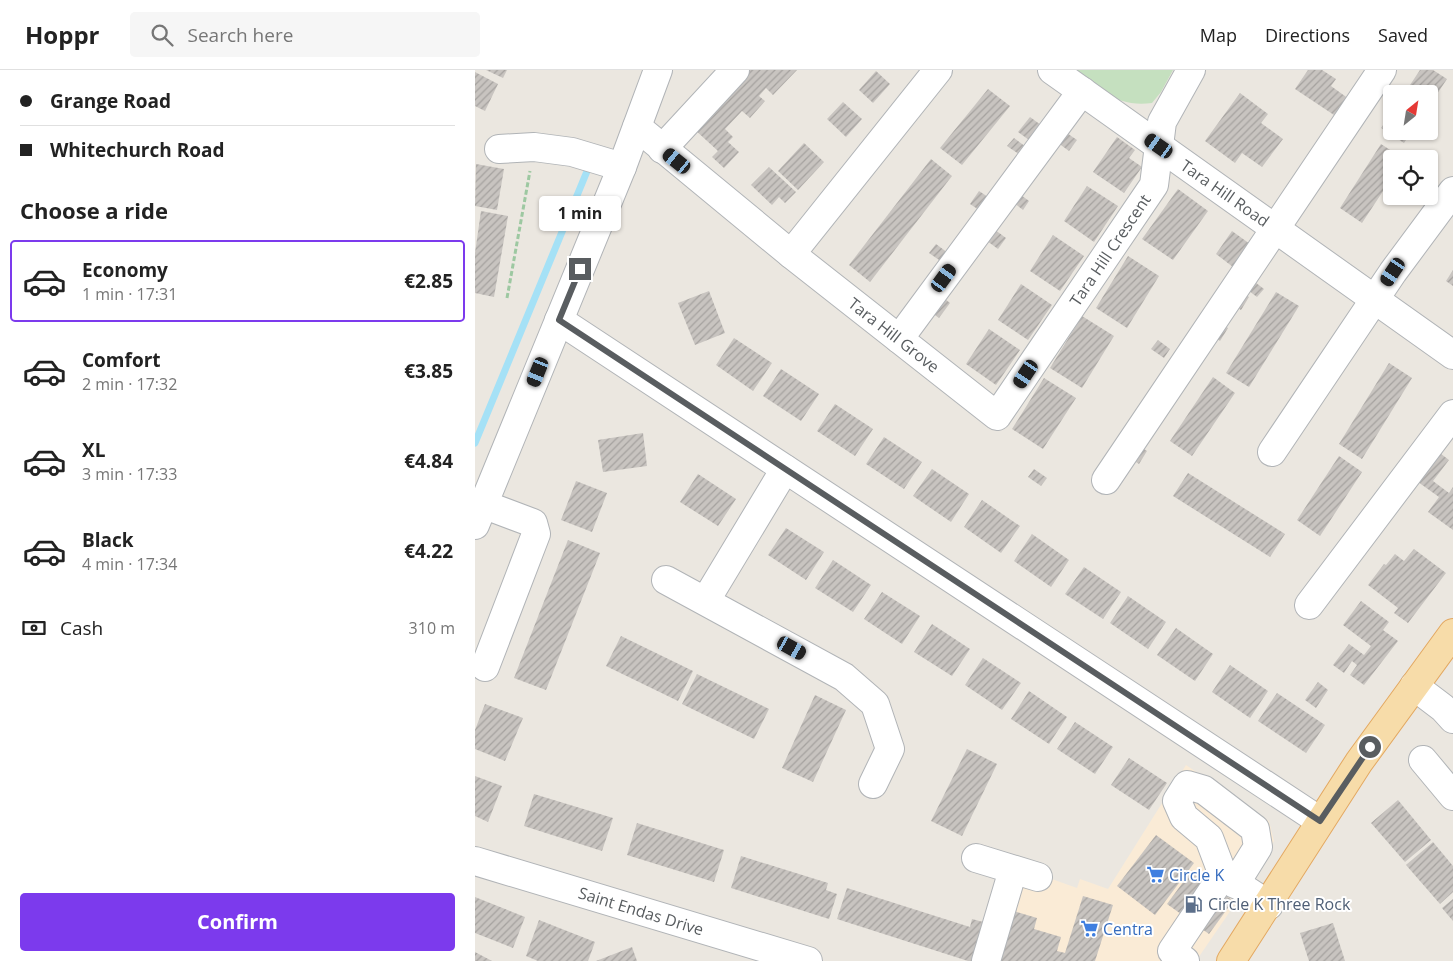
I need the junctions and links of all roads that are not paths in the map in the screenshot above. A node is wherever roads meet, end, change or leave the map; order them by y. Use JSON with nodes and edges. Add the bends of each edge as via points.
{"nodes":[{"id":1,"x":658,"y":70,"type":"edge"},
{"id":2,"x":735,"y":70,"type":"edge"},
{"id":3,"x":938,"y":70,"type":"edge"},
{"id":4,"x":1052,"y":70,"type":"edge"},
{"id":5,"x":1191,"y":70,"type":"edge"},
{"id":6,"x":1382,"y":70,"type":"edge"},
{"id":7,"x":1082,"y":91,"type":"junction"},
{"id":8,"x":637,"y":127,"type":"junction"},
{"id":9,"x":1159,"y":146,"type":"junction"},
{"id":10,"x":499,"y":149,"type":"dead end"},
{"id":11,"x":662,"y":149,"type":"junction"},
{"id":12,"x":621,"y":167,"type":"junction"},
{"id":13,"x":1453,"y":191,"type":"edge"},
{"id":14,"x":1275,"y":228,"type":"junction"},
{"id":15,"x":791,"y":254,"type":"junction"},
{"id":16,"x":1374,"y":299,"type":"junction"},
{"id":17,"x":559,"y":320,"type":"junction"},
{"id":18,"x":899,"y":339,"type":"junction"},
{"id":19,"x":1453,"y":355,"type":"edge"},
{"id":20,"x":1453,"y":414,"type":"edge"},
{"id":21,"x":997,"y":416,"type":"joint"},
{"id":22,"x":1272,"y":452,"type":"dead end"},
{"id":23,"x":785,"y":469,"type":"junction"},
{"id":24,"x":1106,"y":480,"type":"dead end"},
{"id":25,"x":480,"y":515,"type":"edge"},
{"id":26,"x":666,"y":580,"type":"dead end"},
{"id":27,"x":706,"y":600,"type":"junction"},
{"id":28,"x":1309,"y":605,"type":"dead end"},
{"id":29,"x":1453,"y":634,"type":"edge"},
{"id":30,"x":485,"y":666,"type":"dead end"},
{"id":31,"x":1414,"y":686,"type":"junction"},
{"id":32,"x":1453,"y":719,"type":"edge"},
{"id":33,"x":1423,"y":760,"type":"dead end"},
{"id":34,"x":873,"y":784,"type":"dead end"},
{"id":35,"x":1453,"y":796,"type":"edge"},
{"id":36,"x":1320,"y":821,"type":"junction"},
{"id":37,"x":976,"y":858,"type":"dead end"},
{"id":38,"x":475,"y":861,"type":"edge"},
{"id":39,"x":1269,"y":904,"type":"junction"},
{"id":40,"x":738,"y":952,"type":"edge"},
{"id":41,"x":1233,"y":960,"type":"edge"},
{"id":42,"x":807,"y":961,"type":"edge"},
{"id":43,"x":986,"y":961,"type":"edge"},
{"id":44,"x":1185,"y":961,"type":"edge"}],
"edges":[{"from":1,"to":8,"type":"street"},
{"from":2,"to":11,"type":"street"},
{"from":3,"to":15,"type":"street"},
{"from":4,"to":7,"type":"street","name":"Tara Hill Road"},
{"from":5,"to":9,"type":"street","name":"Tara Hill Crescent","via":[[1162,122]]},
{"from":6,"to":14,"type":"street"},
{"from":7,"to":9,"type":"street","name":"Tara Hill Road"},
{"from":7,"to":18,"type":"street"},
{"from":8,"to":11,"type":"street","name":"Tara Hill Grove"},
{"from":8,"to":12,"type":"street"},
{"from":9,"to":14,"type":"street","name":"Tara Hill Road"},
{"from":9,"to":21,"type":"street","name":"Tara Hill Crescent","via":[[1154,185]]},
{"from":10,"to":12,"type":"street","via":[[573,152]]},
{"from":11,"to":15,"type":"street","name":"Tara Hill Grove"},
{"from":12,"to":17,"type":"street"},
{"from":13,"to":16,"type":"street"},
{"from":14,"to":16,"type":"street","name":"Tara Hill Road"},
{"from":14,"to":24,"type":"street"},
{"from":15,"to":18,"type":"street","name":"Tara Hill Grove"},
{"from":16,"to":19,"type":"street","name":"Tara Hill Road"},
{"from":16,"to":22,"type":"street"},
{"from":17,"to":23,"type":"street"},
{"from":17,"to":25,"type":"street"},
{"from":18,"to":21,"type":"street","name":"Tara Hill Grove"},
{"from":20,"to":28,"type":"street"},
{"from":23,"to":27,"type":"street"},
{"from":23,"to":36,"type":"street"},
{"from":25,"to":30,"type":"street","via":[[533,523],[536,534]]},
{"from":26,"to":27,"type":"street"},
{"from":27,"to":34,"type":"street","via":[[844,677],[875,704],[890,749]]},
{"from":29,"to":31,"type":"main road"},
{"from":31,"to":32,"type":"street"},
{"from":31,"to":36,"type":"main road"},
{"from":33,"to":35,"type":"street"},
{"from":36,"to":39,"type":"main road"},
{"from":37,"to":43,"type":"street","via":[[1026,873]]},
{"from":38,"to":40,"type":"street","name":"Saint Endas Drive"},
{"from":39,"to":41,"type":"main road"},
{"from":39,"to":44,"type":"street","via":[[1229,879],[1172,951]]},
{"from":40,"to":42,"type":"street","name":"Saint Endas Drive"}]}
